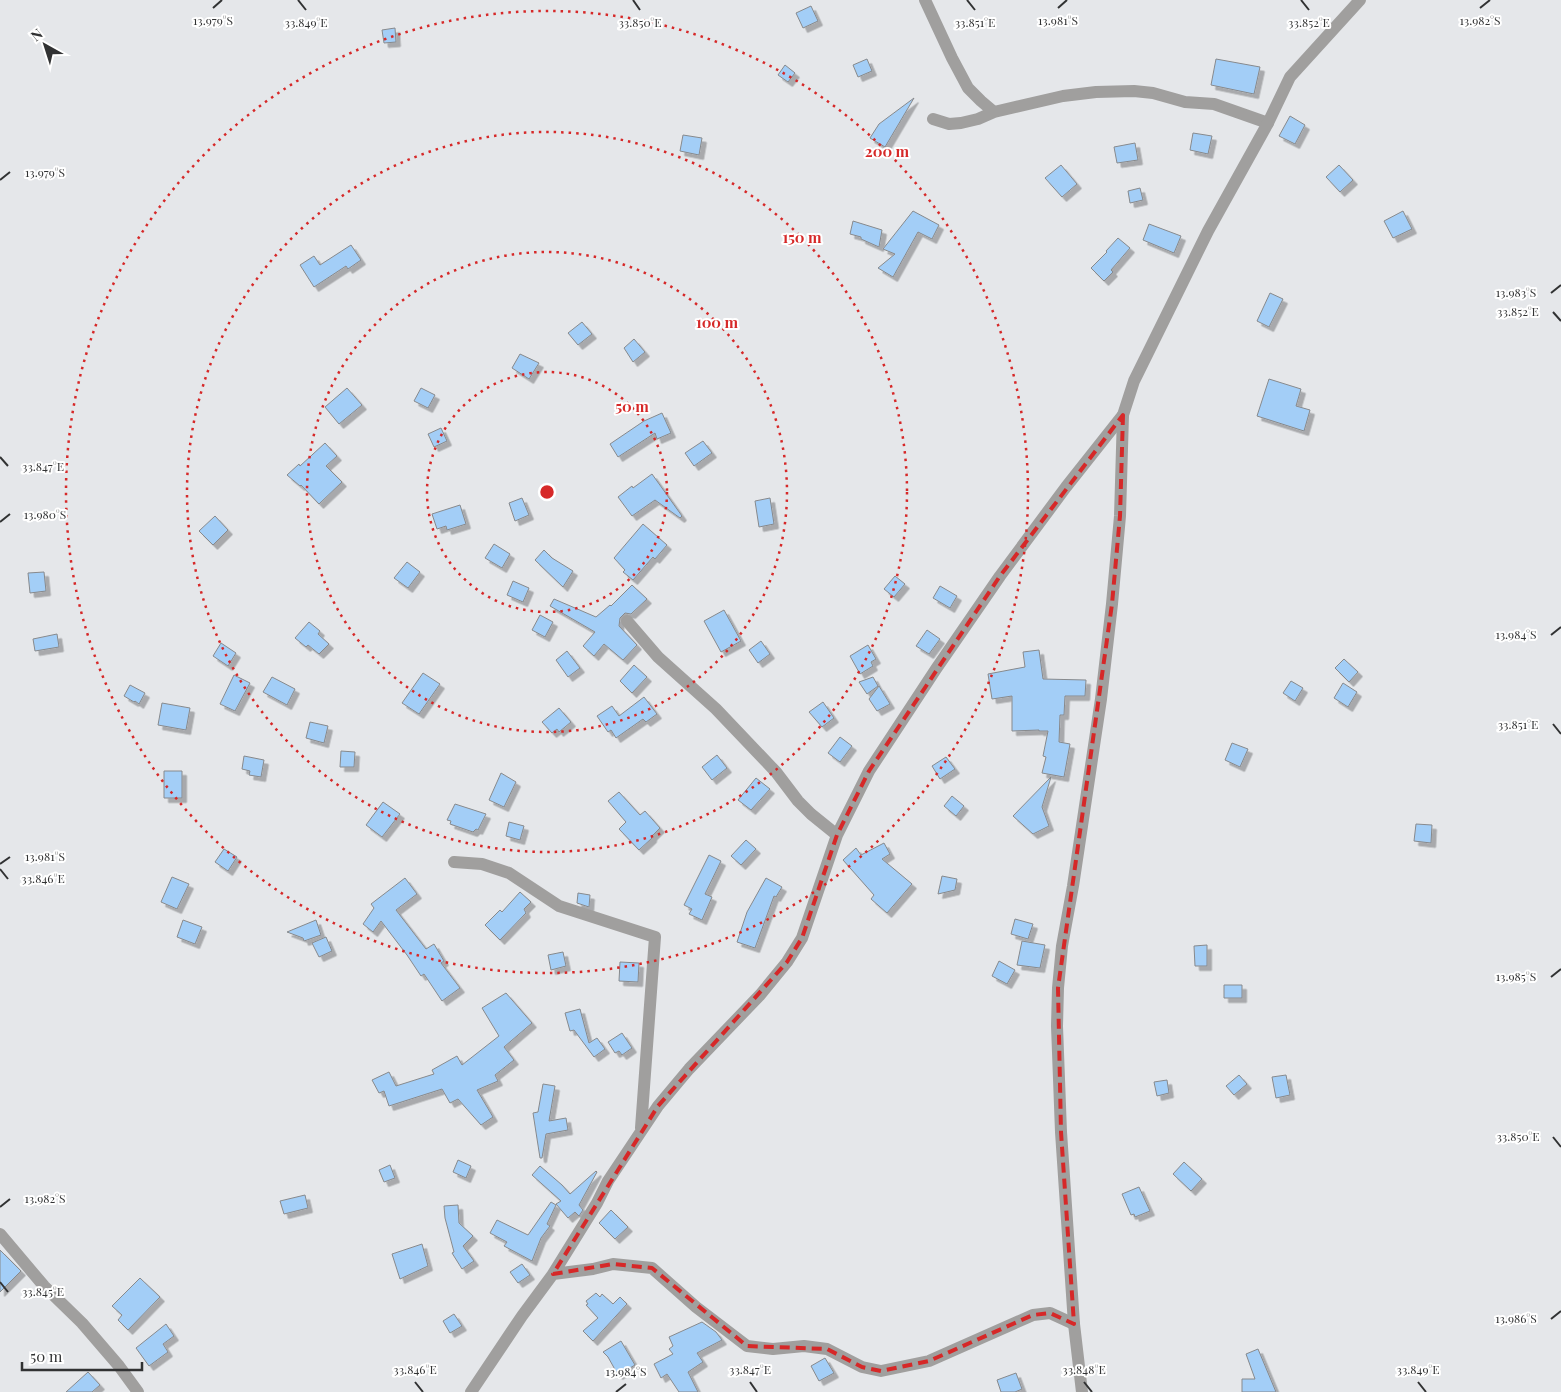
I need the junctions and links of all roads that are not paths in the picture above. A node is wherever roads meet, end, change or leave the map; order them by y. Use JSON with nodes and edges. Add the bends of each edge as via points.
{"nodes":[{"id":1,"x":925,"y":0,"type":"edge"},
{"id":2,"x":1360,"y":0,"type":"edge"},
{"id":3,"x":994,"y":112,"type":"junction"},
{"id":4,"x":934,"y":119,"type":"dead end"},
{"id":5,"x":1268,"y":123,"type":"junction"},
{"id":6,"x":1123,"y":415,"type":"junction"},
{"id":7,"x":627,"y":621,"type":"dead end"},
{"id":8,"x":837,"y":835,"type":"junction"},
{"id":9,"x":454,"y":862,"type":"dead end"},
{"id":10,"x":641,"y":1131,"type":"junction"},
{"id":11,"x":0,"y":1234,"type":"edge"},
{"id":12,"x":553,"y":1274,"type":"junction"},
{"id":13,"x":1074,"y":1324,"type":"junction"},
{"id":14,"x":138,"y":1392,"type":"edge"},
{"id":15,"x":472,"y":1392,"type":"edge"},
{"id":16,"x":1082,"y":1392,"type":"edge"}],
"edges":[{"from":1,"to":3,"type":"street","via":[[968,88]]},
{"from":2,"to":5,"type":"street","via":[[1290,77]]},
{"from":3,"to":4,"type":"street","via":[[961,123],[949,124]]},
{"from":3,"to":5,"type":"street","via":[[1063,96],[1134,91],[1185,102],[1214,104]]},
{"from":5,"to":6,"type":"street","via":[[1203,240],[1134,381]]},
{"from":6,"to":8,"type":"street","via":[[1000,576],[936,669],[869,772]]},
{"from":6,"to":13,"type":"street","via":[[1120,516],[1112,604],[1058,988],[1060,1125]]},
{"from":7,"to":8,"type":"street","via":[[658,657],[716,709],[776,772],[798,801]]},
{"from":8,"to":10,"type":"street","via":[[802,938],[760,995],[689,1069]]},
{"from":9,"to":10,"type":"street","via":[[482,864],[508,873],[559,906],[655,937]]},
{"from":10,"to":12,"type":"street"},
{"from":11,"to":14,"type":"street","via":[[44,1286],[82,1323]]},
{"from":12,"to":13,"type":"street","via":[[614,1264],[652,1268],[747,1346],[827,1349],[862,1367],[881,1371],[929,1361],[1033,1315],[1050,1313]]},
{"from":12,"to":15,"type":"street"},
{"from":13,"to":16,"type":"street"}]}
